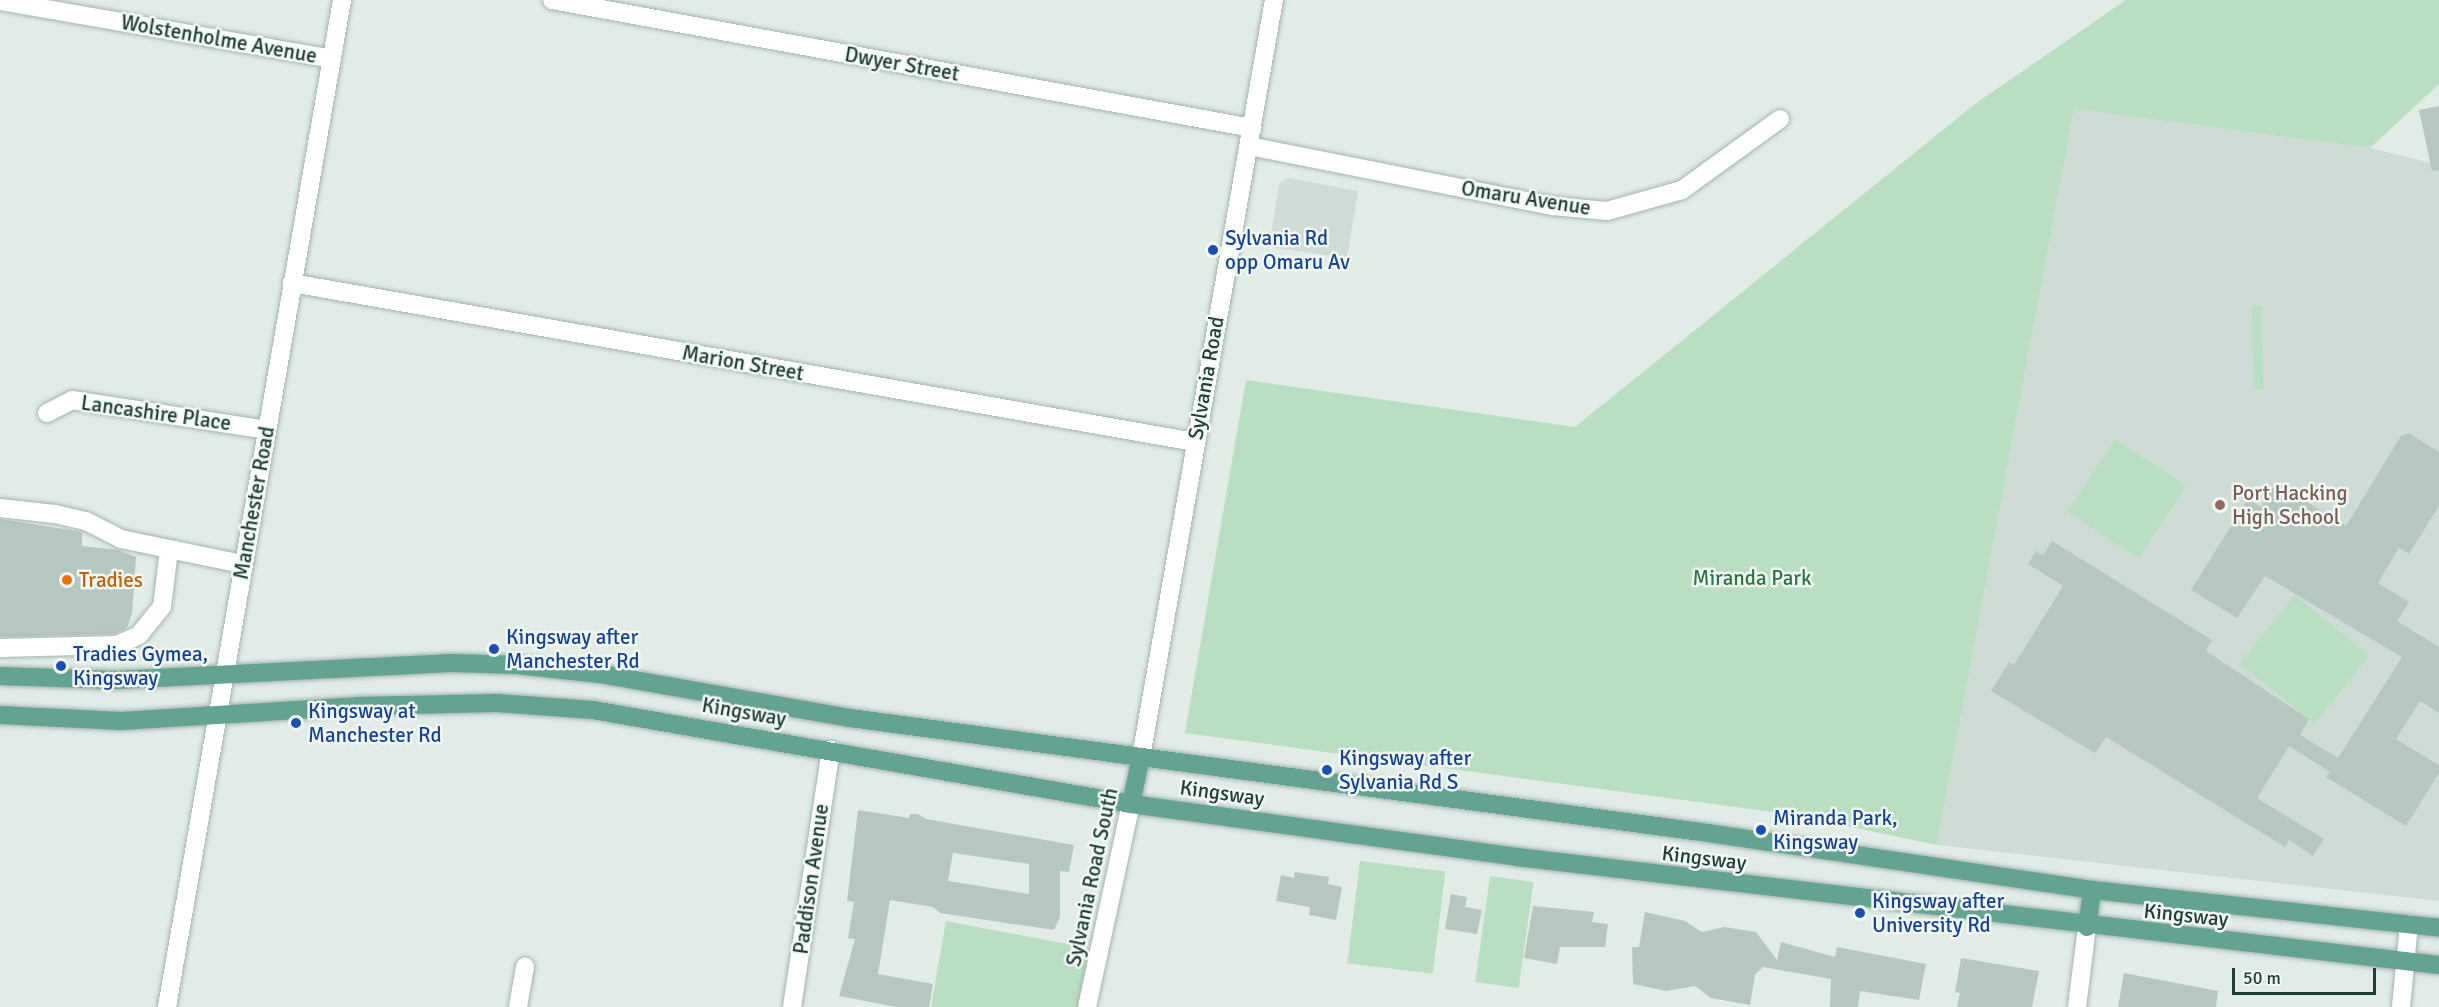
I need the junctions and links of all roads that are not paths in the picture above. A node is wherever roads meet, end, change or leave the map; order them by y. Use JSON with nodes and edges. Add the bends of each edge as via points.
{"nodes":[{"id":1,"x":342,"y":0,"type":"edge"},
{"id":2,"x":552,"y":0,"type":"edge"},
{"id":3,"x":1274,"y":0,"type":"edge"},
{"id":4,"x":0,"y":1,"type":"edge"},
{"id":5,"x":332,"y":59,"type":"junction"},
{"id":6,"x":1780,"y":118,"type":"dead end"},
{"id":7,"x":1252,"y":128,"type":"junction"},
{"id":8,"x":1249,"y":146,"type":"junction"},
{"id":9,"x":292,"y":283,"type":"junction"},
{"id":10,"x":47,"y":412,"type":"dead end"},
{"id":11,"x":267,"y":430,"type":"junction"},
{"id":12,"x":1195,"y":442,"type":"junction"},
{"id":13,"x":0,"y":508,"type":"edge"},
{"id":14,"x":169,"y":550,"type":"junction"},
{"id":15,"x":242,"y":564,"type":"junction"},
{"id":16,"x":0,"y":648,"type":"edge"},
{"id":17,"x":225,"y":675,"type":"junction"},
{"id":18,"x":0,"y":676,"type":"edge"},
{"id":19,"x":217,"y":714,"type":"junction"},
{"id":20,"x":0,"y":716,"type":"edge"},
{"id":21,"x":831,"y":750,"type":"junction"},
{"id":22,"x":1142,"y":757,"type":"junction"},
{"id":23,"x":1131,"y":804,"type":"junction"},
{"id":24,"x":2092,"y":890,"type":"junction"},
{"id":25,"x":2409,"y":924,"type":"junction"},
{"id":26,"x":2087,"y":927,"type":"junction"},
{"id":27,"x":2439,"y":928,"type":"edge"},
{"id":28,"x":2406,"y":962,"type":"junction"},
{"id":29,"x":2439,"y":966,"type":"edge"},
{"id":30,"x":525,"y":967,"type":"dead end"},
{"id":31,"x":167,"y":1007,"type":"edge"},
{"id":32,"x":518,"y":1007,"type":"edge"},
{"id":33,"x":792,"y":1007,"type":"edge"},
{"id":34,"x":1088,"y":1007,"type":"edge"},
{"id":35,"x":2077,"y":1007,"type":"edge"},
{"id":36,"x":2401,"y":1007,"type":"edge"}],
"edges":[{"from":1,"to":5,"type":"street","name":"Manchester Road"},
{"from":2,"to":7,"type":"street","name":"Dwyer Street"},
{"from":3,"to":7,"type":"street","name":"Sylvania Road"},
{"from":4,"to":5,"type":"street","name":"Wolstenholme Avenue"},
{"from":5,"to":9,"type":"street","name":"Manchester Road"},
{"from":6,"to":8,"type":"street","name":"Omaru Avenue","via":[[1682,190],[1608,211],[1552,206]]},
{"from":7,"to":8,"type":"street","name":"Sylvania Road"},
{"from":8,"to":12,"type":"street","name":"Sylvania Road"},
{"from":9,"to":11,"type":"street","name":"Manchester Road"},
{"from":9,"to":12,"type":"street","name":"Marion Street"},
{"from":10,"to":11,"type":"street","name":"Lancashire Place","via":[[72,400]]},
{"from":11,"to":15,"type":"street","name":"Manchester Road"},
{"from":12,"to":22,"type":"street","name":"Sylvania Road"},
{"from":13,"to":14,"type":"street","via":[[76,519],[121,539]]},
{"from":14,"to":15,"type":"street"},
{"from":14,"to":16,"type":"street","via":[[162,607],[139,635],[117,645]]},
{"from":15,"to":17,"type":"street","name":"Manchester Road"},
{"from":17,"to":18,"type":"main road","name":"Kingsway","via":[[116,680]]},
{"from":17,"to":19,"type":"street","name":"Manchester Road"},
{"from":17,"to":22,"type":"main road","name":"Kingsway","via":[[452,663],[517,665],[600,674],[850,718]]},
{"from":19,"to":20,"type":"main road","name":"Kingsway","via":[[121,721]]},
{"from":19,"to":21,"type":"main road","name":"Kingsway","via":[[497,703],[593,710]]},
{"from":19,"to":31,"type":"street","name":"Manchester Road"},
{"from":21,"to":23,"type":"main road","name":"Kingsway"},
{"from":21,"to":33,"type":"street","name":"Paddison Avenue"},
{"from":22,"to":23,"type":"main road","name":"Sylvania Road South"},
{"from":22,"to":24,"type":"main road","name":"Kingsway"},
{"from":23,"to":26,"type":"main road","name":"Kingsway","via":[[1506,856]]},
{"from":23,"to":34,"type":"street","name":"Sylvania Road South"},
{"from":24,"to":25,"type":"main road","name":"Kingsway"},
{"from":24,"to":26,"type":"main road"},
{"from":25,"to":27,"type":"main road","name":"Kingsway"},
{"from":25,"to":28,"type":"street"},
{"from":26,"to":28,"type":"main road","name":"Kingsway"},
{"from":26,"to":35,"type":"street"},
{"from":28,"to":29,"type":"main road","name":"Kingsway"},
{"from":28,"to":36,"type":"street"},
{"from":30,"to":32,"type":"street"}]}
